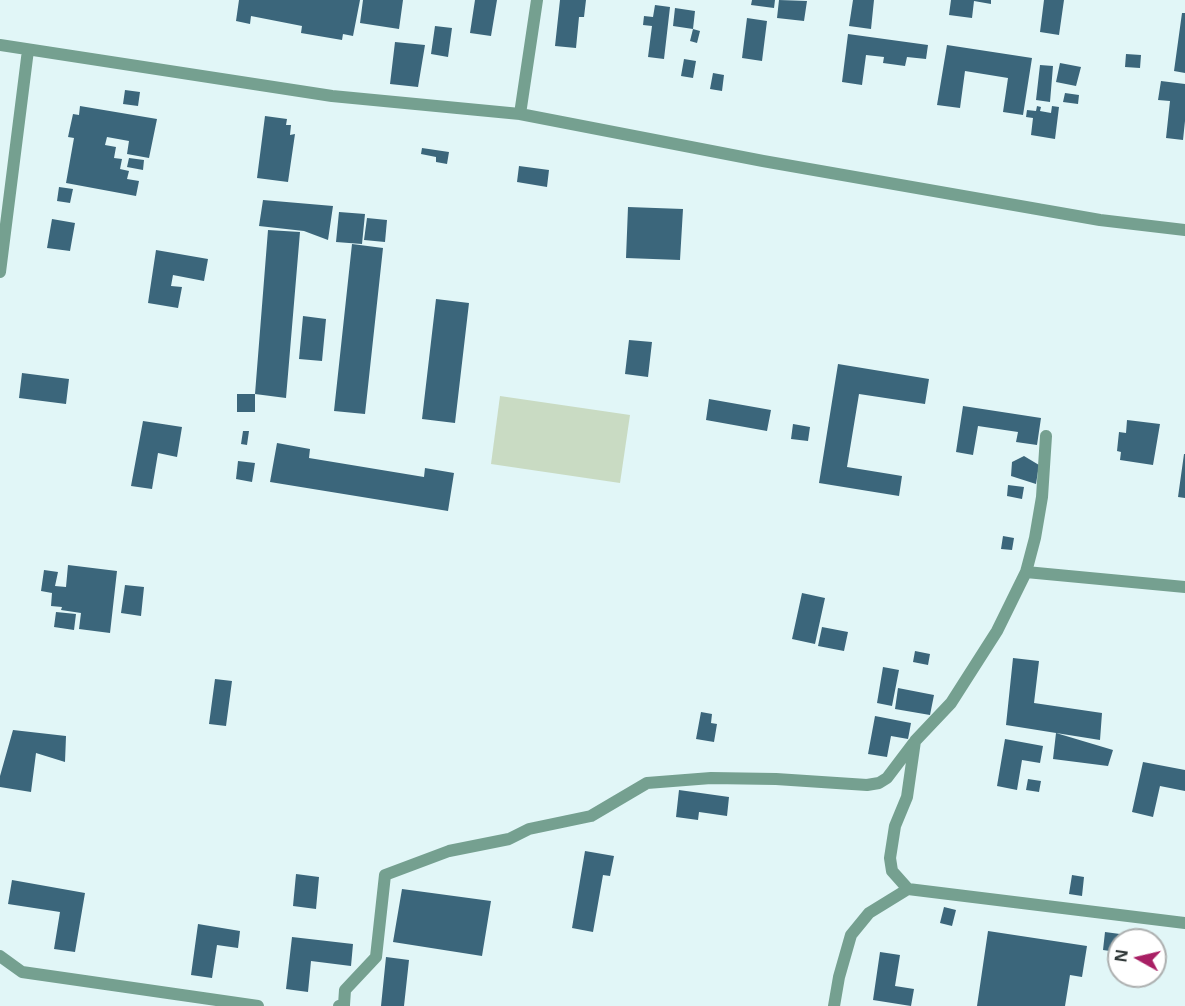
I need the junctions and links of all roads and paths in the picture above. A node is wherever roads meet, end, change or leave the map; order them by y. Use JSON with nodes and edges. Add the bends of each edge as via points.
{"nodes":[{"id":1,"x":537,"y":0,"type":"edge"},
{"id":2,"x":0,"y":45,"type":"edge"},
{"id":3,"x":28,"y":50,"type":"junction"},
{"id":4,"x":520,"y":114,"type":"junction"},
{"id":5,"x":1185,"y":230,"type":"edge"},
{"id":6,"x":0,"y":272,"type":"edge"},
{"id":7,"x":1046,"y":436,"type":"dead end"},
{"id":8,"x":1026,"y":572,"type":"junction"},
{"id":9,"x":1185,"y":587,"type":"edge"},
{"id":10,"x":915,"y":741,"type":"junction"},
{"id":11,"x":908,"y":889,"type":"junction"},
{"id":12,"x":1185,"y":923,"type":"edge"},
{"id":13,"x":0,"y":956,"type":"edge"},
{"id":14,"x":258,"y":1006,"type":"edge"},
{"id":15,"x":339,"y":1006,"type":"edge"},
{"id":16,"x":834,"y":1006,"type":"edge"}],
"edges":[{"from":1,"to":4,"type":"street"},
{"from":2,"to":3,"type":"street"},
{"from":3,"to":4,"type":"street","via":[[332,96]]},
{"from":3,"to":6,"type":"street"},
{"from":4,"to":5,"type":"street","via":[[1088,218]]},
{"from":7,"to":8,"type":"street","via":[[1042,497]]},
{"from":8,"to":9,"type":"street"},
{"from":8,"to":10,"type":"street","via":[[997,631],[951,703]]},
{"from":10,"to":11,"type":"street","via":[[907,796],[895,826],[890,858],[892,871]]},
{"from":10,"to":15,"type":"street","via":[[879,783],[711,778],[646,783],[591,816],[529,829],[509,839],[449,850],[385,875],[375,957],[345,990],[344,1005]]},
{"from":11,"to":12,"type":"street"},
{"from":11,"to":16,"type":"street","via":[[869,913],[851,935]]},
{"from":13,"to":14,"type":"street","via":[[22,972]]}]}
